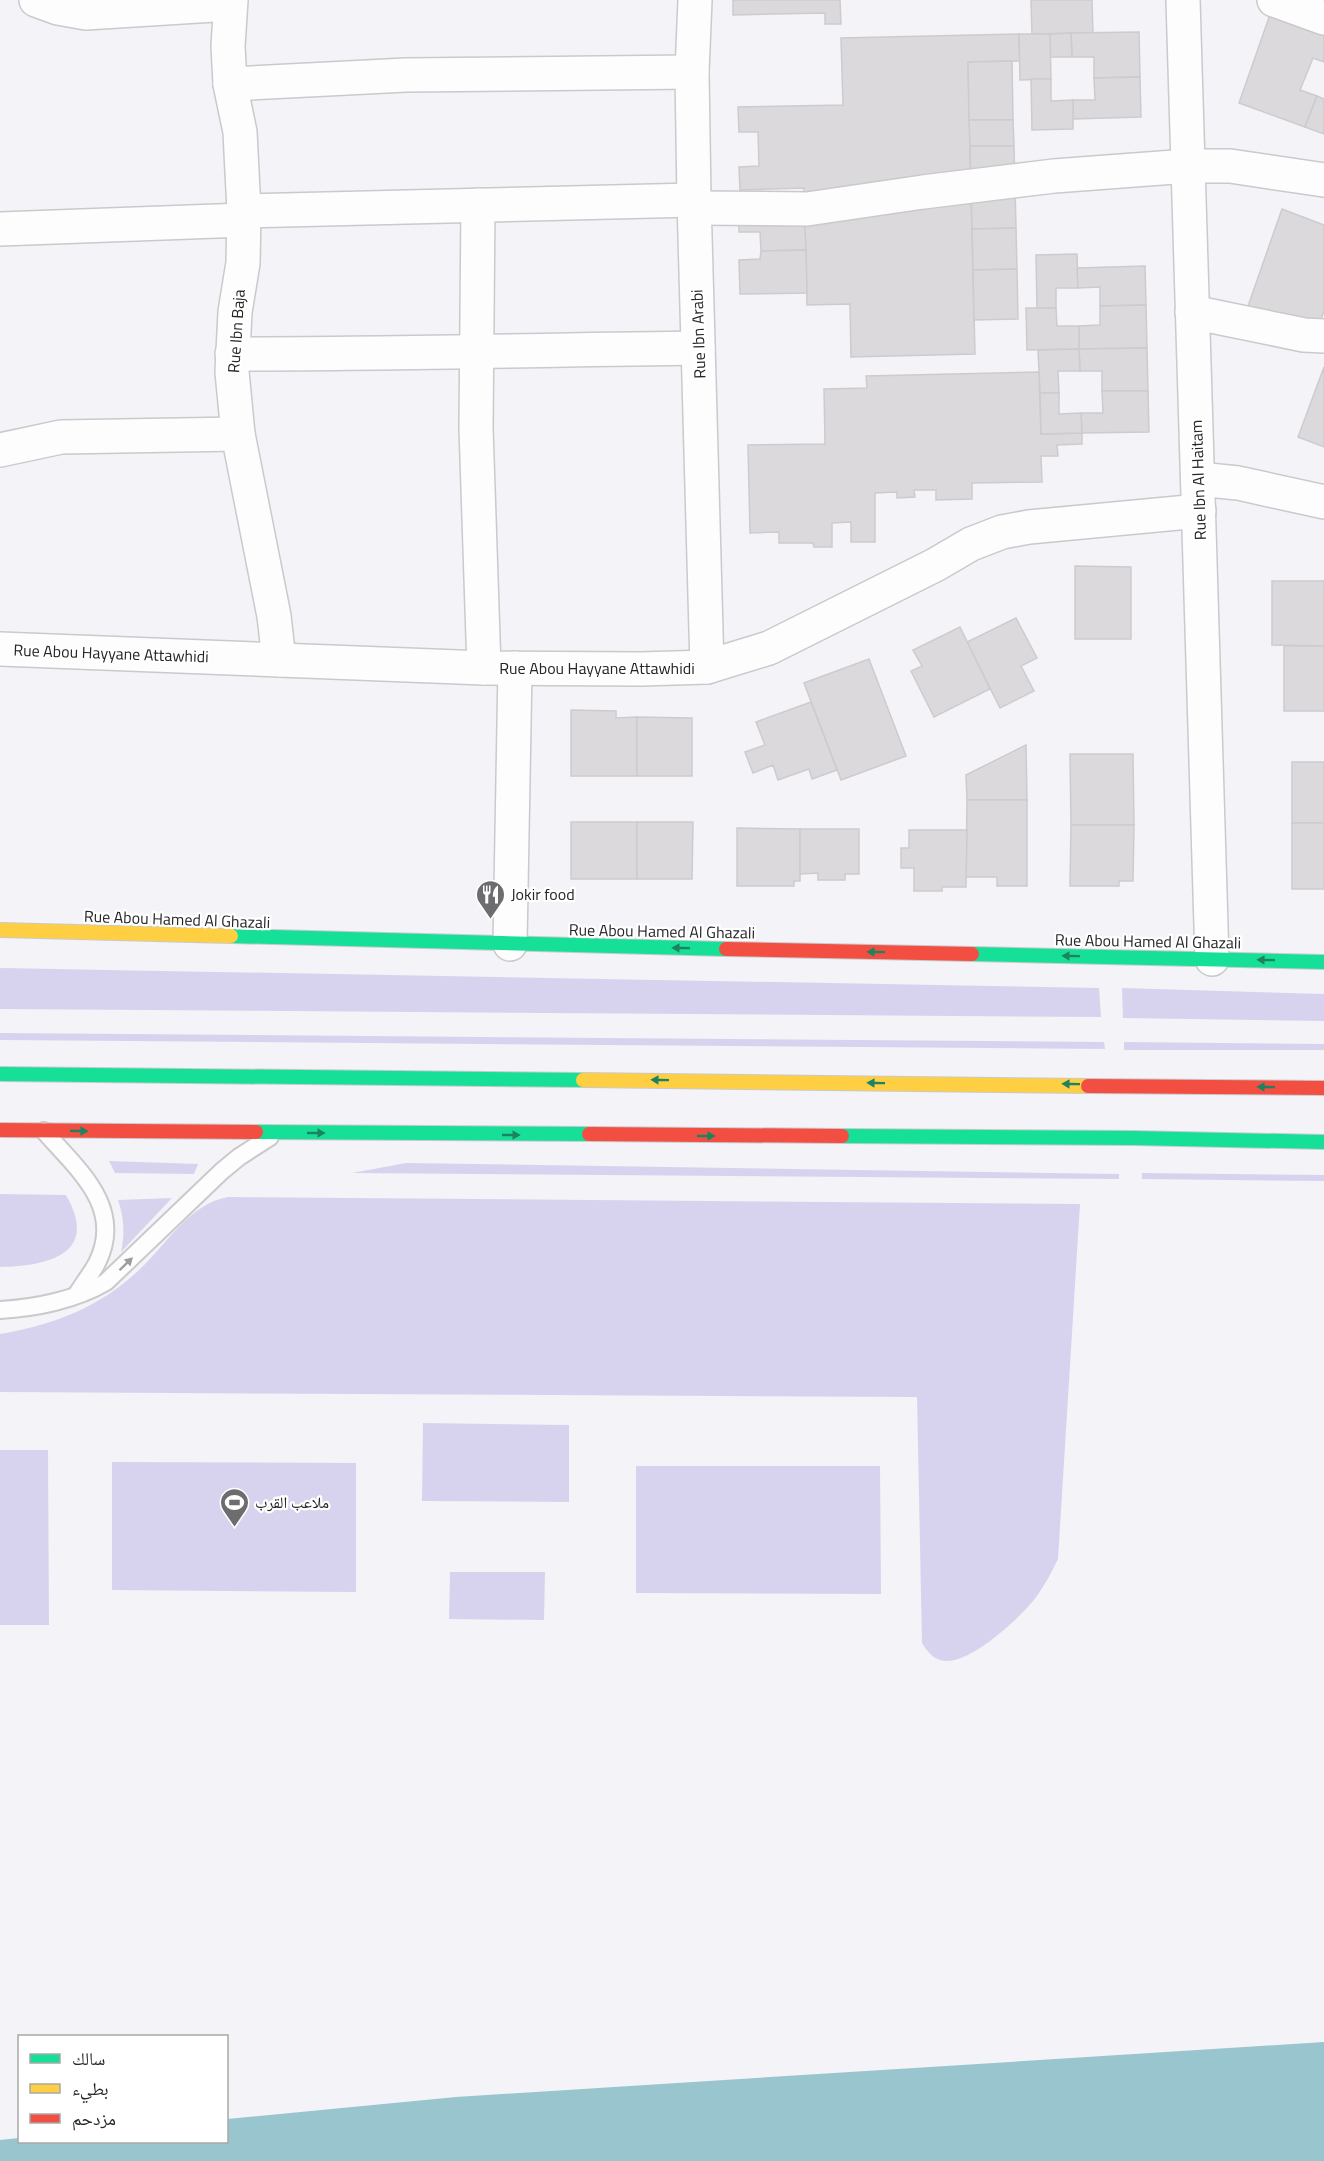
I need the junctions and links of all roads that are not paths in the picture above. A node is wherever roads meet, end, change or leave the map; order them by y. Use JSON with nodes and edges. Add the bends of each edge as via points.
{"nodes":[{"id":1,"x":36,"y":0,"type":"edge"},
{"id":2,"x":695,"y":0,"type":"edge"},
{"id":3,"x":1183,"y":0,"type":"edge"},
{"id":4,"x":1274,"y":0,"type":"edge"},
{"id":5,"x":231,"y":2,"type":"edge"},
{"id":6,"x":1324,"y":18,"type":"edge"},
{"id":7,"x":692,"y":72,"type":"junction"},
{"id":8,"x":230,"y":84,"type":"junction"},
{"id":9,"x":1188,"y":166,"type":"junction"},
{"id":10,"x":1324,"y":180,"type":"edge"},
{"id":11,"x":694,"y":204,"type":"junction"},
{"id":12,"x":478,"y":205,"type":"junction"},
{"id":13,"x":244,"y":215,"type":"junction"},
{"id":14,"x":0,"y":229,"type":"edge"},
{"id":15,"x":1192,"y":312,"type":"junction"},
{"id":16,"x":1324,"y":336,"type":"edge"},
{"id":17,"x":698,"y":348,"type":"junction"},
{"id":18,"x":476,"y":352,"type":"junction"},
{"id":19,"x":232,"y":354,"type":"junction"},
{"id":20,"x":238,"y":434,"type":"junction"},
{"id":21,"x":0,"y":450,"type":"edge"},
{"id":22,"x":1198,"y":479,"type":"junction"},
{"id":23,"x":1324,"y":502,"type":"edge"},
{"id":24,"x":1198,"y":511,"type":"junction"},
{"id":25,"x":0,"y":649,"type":"edge"},
{"id":26,"x":279,"y":660,"type":"junction"},
{"id":27,"x":706,"y":667,"type":"junction"},
{"id":28,"x":500,"y":668,"type":"junction"},
{"id":29,"x":0,"y":930,"type":"edge"},
{"id":30,"x":510,"y":944,"type":"junction"},
{"id":31,"x":1212,"y":959,"type":"junction"},
{"id":32,"x":1324,"y":962,"type":"edge"},
{"id":33,"x":0,"y":1074,"type":"edge"},
{"id":34,"x":1324,"y":1088,"type":"edge"},
{"id":35,"x":0,"y":1130,"type":"edge"},
{"id":36,"x":44,"y":1130,"type":"junction"},
{"id":37,"x":276,"y":1133,"type":"junction"},
{"id":38,"x":1324,"y":1142,"type":"edge"},
{"id":39,"x":77,"y":1294,"type":"junction"},
{"id":40,"x":0,"y":1310,"type":"edge"}],
"edges":[{"from":1,"to":5,"type":"street","via":[[86,13]]},
{"from":2,"to":7,"type":"street","name":"Rue Ibn Arabi"},
{"from":3,"to":9,"type":"street","name":"Rue Ibn Al Haitam"},
{"from":4,"to":6,"type":"street"},
{"from":5,"to":8,"type":"street","name":"Rue Ibn Baja"},
{"from":7,"to":8,"type":"street","via":[[417,75]]},
{"from":7,"to":11,"type":"street","name":"Rue Ibn Arabi"},
{"from":8,"to":13,"type":"street","name":"Rue Ibn Baja","via":[[240,132]]},
{"from":9,"to":10,"type":"street","via":[[1230,166]]},
{"from":9,"to":11,"type":"street","via":[[1054,177],[807,208]]},
{"from":9,"to":15,"type":"street","name":"Rue Ibn Al Haitam"},
{"from":11,"to":12,"type":"street"},
{"from":11,"to":17,"type":"street","name":"Rue Ibn Arabi"},
{"from":12,"to":13,"type":"street"},
{"from":12,"to":18,"type":"street"},
{"from":13,"to":14,"type":"street"},
{"from":13,"to":19,"type":"street","name":"Rue Ibn Baja","via":[[243,263]]},
{"from":15,"to":16,"type":"street"},
{"from":15,"to":22,"type":"street","name":"Rue Ibn Al Haitam"},
{"from":17,"to":18,"type":"street"},
{"from":17,"to":27,"type":"street","name":"Rue Ibn Arabi"},
{"from":18,"to":19,"type":"street"},
{"from":18,"to":28,"type":"street","via":[[477,468]]},
{"from":19,"to":20,"type":"street","name":"Rue Ibn Baja"},
{"from":20,"to":21,"type":"street","via":[[61,437]]},
{"from":20,"to":26,"type":"street","name":"Rue Ibn Baja"},
{"from":22,"to":23,"type":"street","via":[[1238,483]]},
{"from":22,"to":24,"type":"street","name":"Rue Ibn Al Haitam"},
{"from":24,"to":27,"type":"street","name":"Rue Abou Hayyane Attawhidi","via":[[1029,526],[1002,532],[971,544],[769,648]]},
{"from":24,"to":31,"type":"street","name":"Rue Ibn Al Haitam"},
{"from":25,"to":26,"type":"street","name":"Rue Abou Hayyane Attawhidi"},
{"from":26,"to":28,"type":"street","name":"Rue Abou Hayyane Attawhidi"},
{"from":27,"to":28,"type":"street","name":"Rue Abou Hayyane Attawhidi"},
{"from":28,"to":30,"type":"street"},
{"from":29,"to":30,"type":"main road","name":"Rue Abou Hamed Al Ghazali"},
{"from":31,"to":30,"type":"main road","name":"Rue Abou Hamed Al Ghazali","one_way":true},
{"from":32,"to":31,"type":"main road","name":"Rue Abou Hamed Al Ghazali","one_way":true},
{"from":34,"to":33,"type":"main road","one_way":true},
{"from":35,"to":36,"type":"main road"},
{"from":36,"to":37,"type":"main road","one_way":true},
{"from":36,"to":39,"type":"lane","via":[[92,1185],[105,1218],[97,1262]]},
{"from":37,"to":38,"type":"main road","one_way":true},
{"from":39,"to":37,"type":"lane","one_way":true,"via":[[106,1282],[230,1164]]},
{"from":39,"to":40,"type":"lane"}]}
